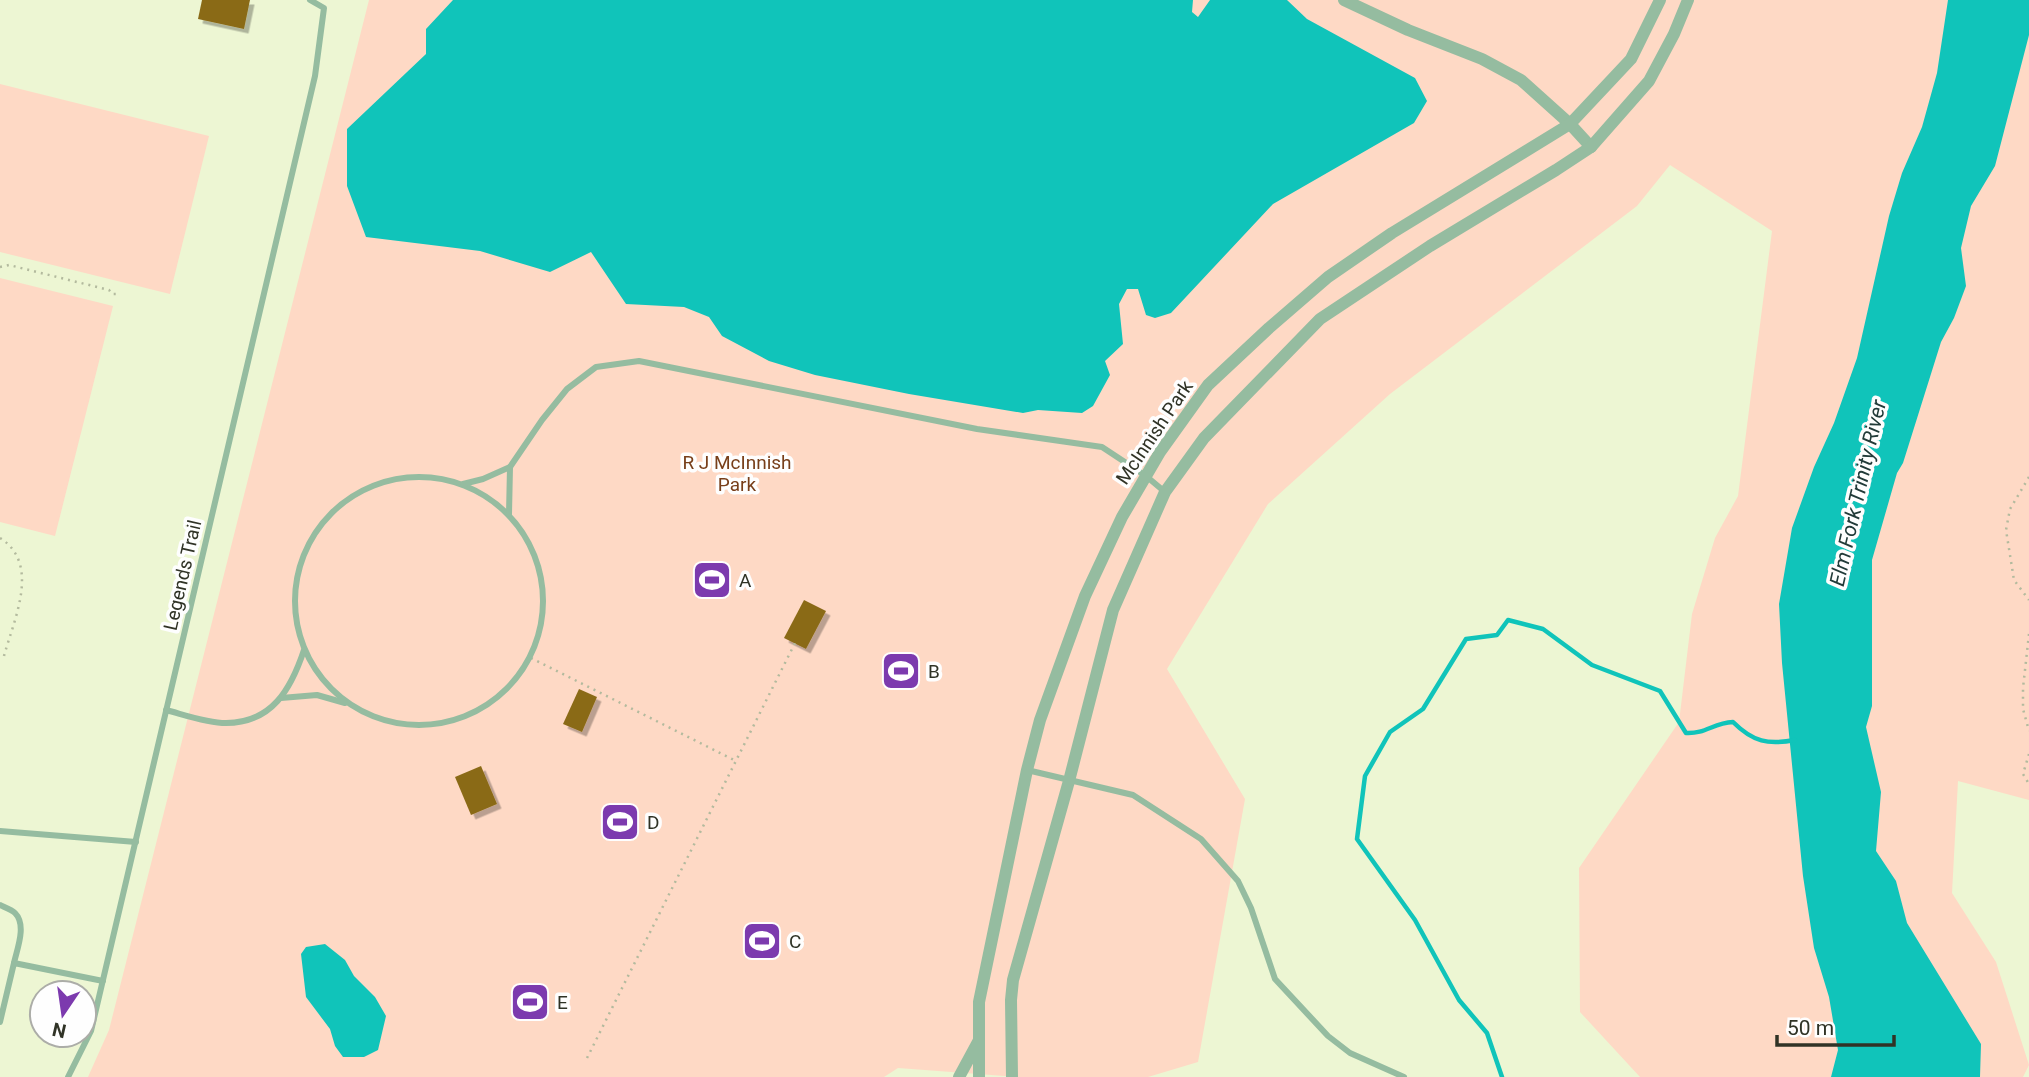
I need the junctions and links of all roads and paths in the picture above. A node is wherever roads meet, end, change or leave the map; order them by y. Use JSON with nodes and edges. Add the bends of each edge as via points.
{"nodes":[{"id":1,"x":310,"y":0,"type":"edge"},
{"id":2,"x":1343,"y":0,"type":"edge"},
{"id":3,"x":1660,"y":0,"type":"edge"},
{"id":4,"x":1688,"y":0,"type":"edge"},
{"id":5,"x":325,"y":4,"type":"edge"},
{"id":6,"x":1570,"y":124,"type":"junction"},
{"id":7,"x":1591,"y":146,"type":"junction"},
{"id":8,"x":0,"y":267,"type":"edge"},
{"id":9,"x":120,"y":294,"type":"dead end"},
{"id":10,"x":510,"y":467,"type":"junction"},
{"id":11,"x":1146,"y":476,"type":"junction"},
{"id":12,"x":2029,"y":477,"type":"edge"},
{"id":13,"x":463,"y":484,"type":"junction"},
{"id":14,"x":1165,"y":492,"type":"junction"},
{"id":15,"x":509,"y":514,"type":"junction"},
{"id":16,"x":0,"y":538,"type":"edge"},
{"id":17,"x":2029,"y":600,"type":"edge"},
{"id":18,"x":2029,"y":634,"type":"edge"},
{"id":19,"x":795,"y":643,"type":"dead end"},
{"id":20,"x":304,"y":650,"type":"junction"},
{"id":21,"x":0,"y":656,"type":"edge"},
{"id":22,"x":531,"y":658,"type":"junction"},
{"id":23,"x":281,"y":698,"type":"junction"},
{"id":24,"x":349,"y":704,"type":"junction"},
{"id":25,"x":166,"y":710,"type":"junction"},
{"id":26,"x":2029,"y":731,"type":"edge"},
{"id":27,"x":2029,"y":754,"type":"edge"},
{"id":28,"x":736,"y":761,"type":"junction"},
{"id":29,"x":1027,"y":770,"type":"junction"},
{"id":30,"x":1069,"y":781,"type":"junction"},
{"id":31,"x":2029,"y":784,"type":"edge"},
{"id":32,"x":0,"y":831,"type":"edge"},
{"id":33,"x":136,"y":842,"type":"junction"},
{"id":34,"x":0,"y":905,"type":"edge"},
{"id":35,"x":14,"y":963,"type":"junction"},
{"id":36,"x":103,"y":981,"type":"junction"},
{"id":37,"x":0,"y":1022,"type":"edge"},
{"id":38,"x":979,"y":1040,"type":"junction"},
{"id":39,"x":587,"y":1058,"type":"dead end"},
{"id":40,"x":68,"y":1077,"type":"edge"},
{"id":41,"x":958,"y":1077,"type":"edge"},
{"id":42,"x":979,"y":1077,"type":"edge"},
{"id":43,"x":1012,"y":1077,"type":"edge"},
{"id":44,"x":1404,"y":1077,"type":"edge"}],
"edges":[{"from":1,"to":5,"type":"lane"},
{"from":2,"to":6,"type":"street","via":[[1521,80]]},
{"from":3,"to":6,"type":"street","name":"McInnish Park","via":[[1632,59]]},
{"from":4,"to":7,"type":"street","via":[[1649,81]]},
{"from":5,"to":25,"type":"lane","name":"Legends Trail","via":[[315,76]]},
{"from":6,"to":7,"type":"street"},
{"from":6,"to":11,"type":"street","name":"McInnish Park","via":[[1328,277],[1208,385]]},
{"from":7,"to":14,"type":"street","via":[[1320,319],[1204,438]]},
{"from":8,"to":9,"type":"path","via":[[9,265]]},
{"from":10,"to":11,"type":"lane","via":[[567,389],[596,367],[639,361],[977,429],[1102,447]]},
{"from":10,"to":13,"type":"lane"},
{"from":10,"to":15,"type":"lane"},
{"from":11,"to":14,"type":"lane"},
{"from":11,"to":29,"type":"street","name":"McInnish Park","via":[[1085,596]]},
{"from":12,"to":17,"type":"path","via":[[2010,509],[2006,530],[2014,580]]},
{"from":13,"to":15,"type":"lane"},
{"from":13,"to":20,"type":"lane","via":[[433,477],[382,482],[345,500],[323,521],[306,547],[296,581],[295,616]]},
{"from":14,"to":30,"type":"street","via":[[1113,610]]},
{"from":15,"to":22,"type":"lane","via":[[528,538],[540,567],[541,629]]},
{"from":16,"to":21,"type":"path","via":[[10,545],[23,570],[23,584],[4,656]]},
{"from":18,"to":26,"type":"path","via":[[2023,709]]},
{"from":19,"to":28,"type":"path"},
{"from":20,"to":23,"type":"lane","via":[[294,679]]},
{"from":20,"to":24,"type":"lane","via":[[323,680]]},
{"from":22,"to":24,"type":"lane","via":[[510,687],[482,708],[450,722],[415,725],[380,719]]},
{"from":22,"to":28,"type":"path"},
{"from":23,"to":24,"type":"lane","via":[[317,695]]},
{"from":23,"to":25,"type":"lane","via":[[257,718],[225,723]]},
{"from":25,"to":33,"type":"lane","name":"Legends Trail"},
{"from":27,"to":31,"type":"path","via":[[2023,774]]},
{"from":28,"to":39,"type":"path"},
{"from":29,"to":30,"type":"lane"},
{"from":29,"to":38,"type":"street","name":"McInnish Park","via":[[979,1002]]},
{"from":30,"to":43,"type":"street","via":[[1013,980]]},
{"from":30,"to":44,"type":"lane","via":[[1133,795],[1201,839],[1238,881],[1275,979],[1350,1053]]},
{"from":32,"to":33,"type":"lane"},
{"from":33,"to":36,"type":"lane","name":"Legends Trail"},
{"from":34,"to":35,"type":"lane","via":[[16,914],[20,923]]},
{"from":35,"to":36,"type":"lane"},
{"from":35,"to":37,"type":"lane"},
{"from":36,"to":40,"type":"lane","name":"Legends Trail","via":[[91,1031]]},
{"from":38,"to":41,"type":"street"},
{"from":38,"to":42,"type":"street","name":"McInnish Park"}]}
